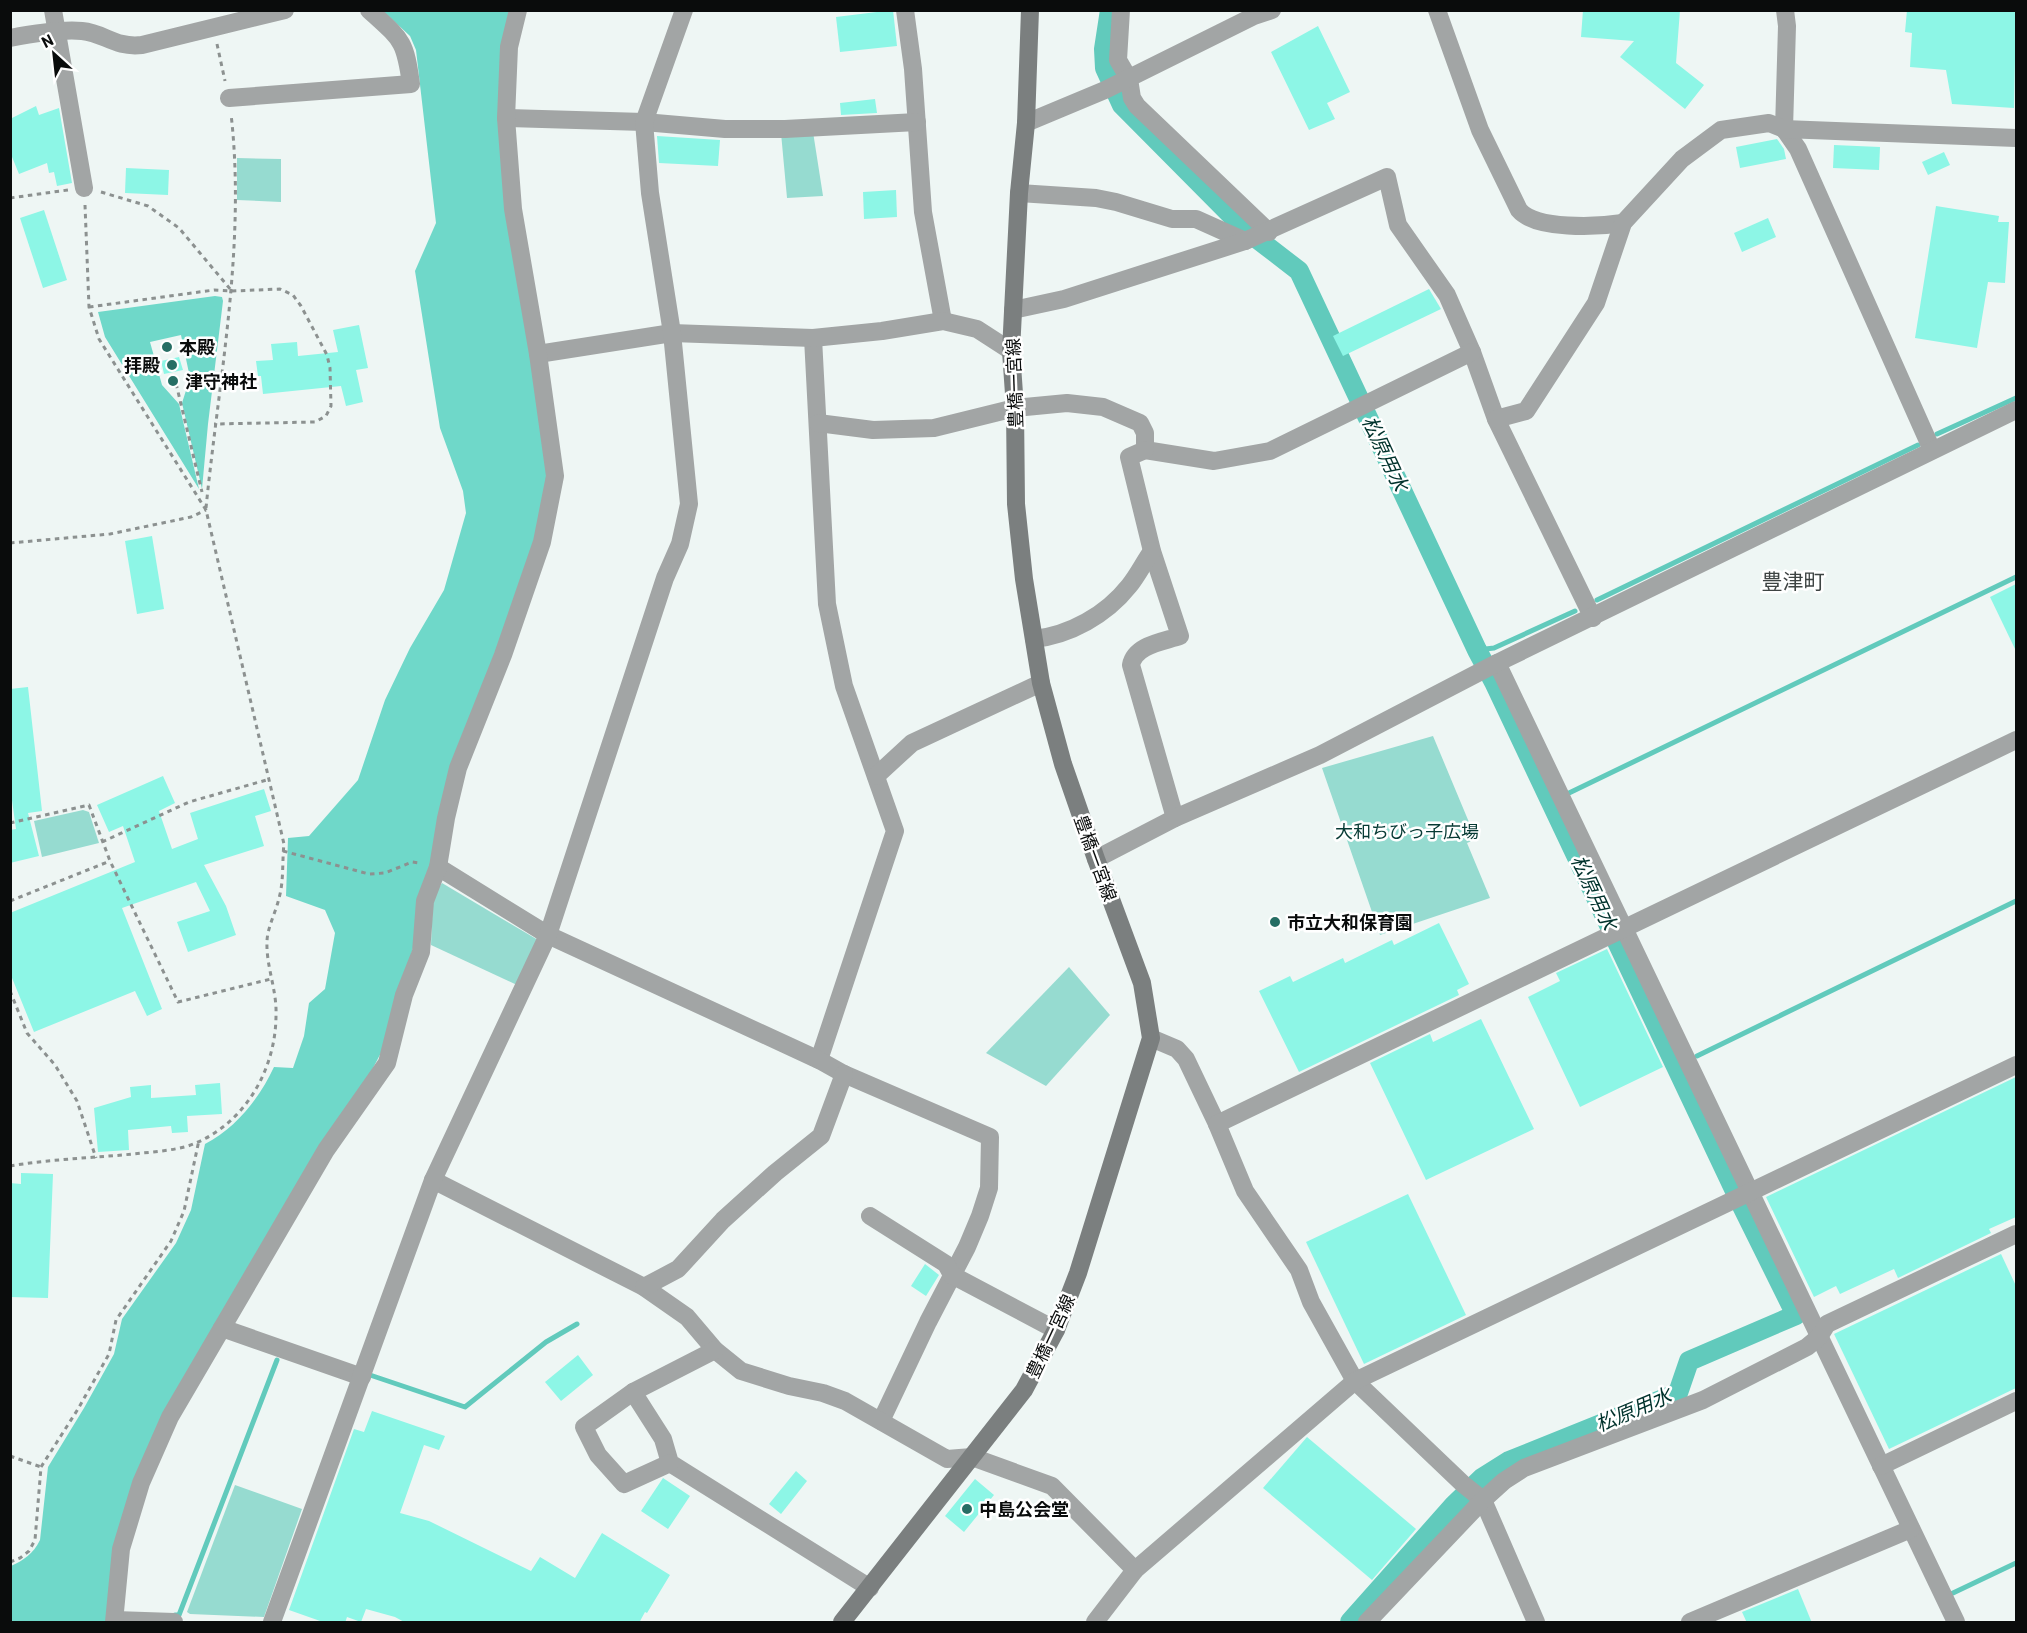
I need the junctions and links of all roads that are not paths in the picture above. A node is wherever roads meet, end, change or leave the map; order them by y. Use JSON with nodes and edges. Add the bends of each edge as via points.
{"nodes":[{"id":1,"x":53,"y":10,"type":"edge"},
{"id":2,"x":285,"y":10,"type":"edge"},
{"id":3,"x":369,"y":10,"type":"edge"},
{"id":4,"x":518,"y":10,"type":"edge"},
{"id":5,"x":684,"y":10,"type":"edge"},
{"id":6,"x":905,"y":10,"type":"edge"},
{"id":7,"x":1030,"y":10,"type":"edge"},
{"id":8,"x":1121,"y":10,"type":"edge"},
{"id":9,"x":1272,"y":10,"type":"edge"},
{"id":10,"x":1437,"y":10,"type":"edge"},
{"id":11,"x":1785,"y":10,"type":"edge"},
{"id":12,"x":57,"y":33,"type":"junction"},
{"id":13,"x":10,"y":38,"type":"edge"},
{"id":14,"x":1118,"y":84,"type":"junction"},
{"id":15,"x":229,"y":98,"type":"road end"},
{"id":16,"x":506,"y":118,"type":"junction"},
{"id":17,"x":644,"y":122,"type":"junction"},
{"id":18,"x":917,"y":122,"type":"junction"},
{"id":19,"x":1026,"y":123,"type":"junction"},
{"id":20,"x":1784,"y":129,"type":"junction"},
{"id":21,"x":2016,"y":138,"type":"edge"},
{"id":22,"x":84,"y":188,"type":"road end"},
{"id":23,"x":1019,"y":193,"type":"junction"},
{"id":24,"x":1623,"y":223,"type":"junction"},
{"id":25,"x":1268,"y":232,"type":"junction"},
{"id":26,"x":1246,"y":241,"type":"junction"},
{"id":27,"x":1013,"y":310,"type":"junction"},
{"id":28,"x":943,"y":321,"type":"junction"},
{"id":29,"x":672,"y":333,"type":"junction"},
{"id":30,"x":813,"y":338,"type":"junction"},
{"id":31,"x":1011,"y":351,"type":"junction"},
{"id":32,"x":1472,"y":352,"type":"junction"},
{"id":33,"x":538,"y":354,"type":"junction"},
{"id":34,"x":1015,"y":408,"type":"junction"},
{"id":35,"x":2016,"y":410,"type":"edge"},
{"id":36,"x":1496,"y":419,"type":"junction"},
{"id":37,"x":818,"y":423,"type":"junction"},
{"id":38,"x":1145,"y":450,"type":"junction"},
{"id":39,"x":1932,"y":450,"type":"junction"},
{"id":40,"x":1152,"y":550,"type":"junction"},
{"id":41,"x":1593,"y":618,"type":"junction"},
{"id":42,"x":1034,"y":639,"type":"junction"},
{"id":43,"x":1497,"y":663,"type":"junction"},
{"id":44,"x":1041,"y":683,"type":"junction"},
{"id":45,"x":2016,"y":740,"type":"edge"},
{"id":46,"x":876,"y":776,"type":"junction"},
{"id":47,"x":1175,"y":818,"type":"junction"},
{"id":48,"x":1096,"y":859,"type":"junction"},
{"id":49,"x":438,"y":867,"type":"junction"},
{"id":50,"x":1625,"y":929,"type":"junction"},
{"id":51,"x":548,"y":935,"type":"junction"},
{"id":52,"x":1151,"y":1038,"type":"junction"},
{"id":53,"x":819,"y":1060,"type":"junction"},
{"id":54,"x":2016,"y":1065,"type":"edge"},
{"id":55,"x":844,"y":1074,"type":"junction"},
{"id":56,"x":1217,"y":1124,"type":"junction"},
{"id":57,"x":434,"y":1179,"type":"junction"},
{"id":58,"x":1751,"y":1192,"type":"junction"},
{"id":59,"x":870,"y":1216,"type":"dead end"},
{"id":60,"x":2016,"y":1234,"type":"edge"},
{"id":61,"x":952,"y":1275,"type":"junction"},
{"id":62,"x":644,"y":1287,"type":"junction"},
{"id":63,"x":222,"y":1328,"type":"junction"},
{"id":64,"x":1056,"y":1330,"type":"junction"},
{"id":65,"x":1819,"y":1337,"type":"junction"},
{"id":66,"x":715,"y":1350,"type":"junction"},
{"id":67,"x":362,"y":1377,"type":"junction"},
{"id":68,"x":1354,"y":1381,"type":"junction"},
{"id":69,"x":633,"y":1392,"type":"junction"},
{"id":70,"x":2016,"y":1401,"type":"edge"},
{"id":71,"x":881,"y":1421,"type":"junction"},
{"id":72,"x":972,"y":1457,"type":"junction"},
{"id":73,"x":670,"y":1463,"type":"junction"},
{"id":74,"x":1881,"y":1466,"type":"junction"},
{"id":75,"x":1483,"y":1500,"type":"junction"},
{"id":76,"x":1911,"y":1529,"type":"junction"},
{"id":77,"x":1135,"y":1570,"type":"junction"},
{"id":78,"x":870,"y":1588,"type":"junction"},
{"id":79,"x":115,"y":1621,"type":"edge"},
{"id":80,"x":174,"y":1623,"type":"edge"},
{"id":81,"x":272,"y":1623,"type":"edge"},
{"id":82,"x":842,"y":1623,"type":"edge"},
{"id":83,"x":1095,"y":1623,"type":"edge"},
{"id":84,"x":1367,"y":1623,"type":"edge"},
{"id":85,"x":1536,"y":1623,"type":"edge"},
{"id":86,"x":1690,"y":1623,"type":"edge"},
{"id":87,"x":1956,"y":1623,"type":"edge"}],
"edges":[{"from":1,"to":12,"type":"street"},
{"from":2,"to":12,"type":"street","via":[[130,46],[82,31]]},
{"from":3,"to":15,"type":"street","via":[[403,43],[411,84]]},
{"from":4,"to":16,"type":"street","via":[[509,47]]},
{"from":5,"to":17,"type":"street"},
{"from":6,"to":18,"type":"street"},
{"from":7,"to":19,"type":"main road","name":"豊橋一宮線"},
{"from":8,"to":14,"type":"street"},
{"from":9,"to":14,"type":"street"},
{"from":10,"to":24,"type":"street","via":[[1480,130],[1524,216],[1579,227]]},
{"from":11,"to":20,"type":"street"},
{"from":12,"to":13,"type":"street"},
{"from":12,"to":22,"type":"street"},
{"from":14,"to":19,"type":"street"},
{"from":14,"to":25,"type":"street"},
{"from":16,"to":17,"type":"street"},
{"from":16,"to":33,"type":"street","via":[[513,209]]},
{"from":17,"to":18,"type":"street","via":[[785,129]]},
{"from":17,"to":29,"type":"street","via":[[650,193]]},
{"from":18,"to":28,"type":"street","via":[[922,212]]},
{"from":19,"to":23,"type":"main road","name":"豊橋一宮線"},
{"from":20,"to":21,"type":"street"},
{"from":20,"to":24,"type":"street","via":[[1769,123],[1721,130],[1682,159]]},
{"from":20,"to":39,"type":"street","via":[[1798,149]]},
{"from":23,"to":26,"type":"street","via":[[1116,202],[1172,219],[1196,219]]},
{"from":23,"to":27,"type":"main road","name":"豊橋一宮線"},
{"from":24,"to":36,"type":"street","via":[[1596,303],[1539,392],[1526,411]]},
{"from":25,"to":26,"type":"street"},
{"from":25,"to":32,"type":"street","via":[[1387,177],[1398,225],[1446,295]]},
{"from":26,"to":27,"type":"street"},
{"from":27,"to":31,"type":"main road","name":"豊橋一宮線"},
{"from":28,"to":30,"type":"street"},
{"from":28,"to":31,"type":"street","via":[[977,329]]},
{"from":29,"to":30,"type":"street"},
{"from":29,"to":33,"type":"street"},
{"from":29,"to":51,"type":"street","via":[[689,504],[680,544],[665,578]]},
{"from":30,"to":37,"type":"street"},
{"from":31,"to":34,"type":"main road","name":"豊橋一宮線"},
{"from":32,"to":36,"type":"street"},
{"from":32,"to":38,"type":"street","via":[[1270,451],[1214,460]]},
{"from":33,"to":49,"type":"street","via":[[555,476],[542,542],[458,768]]},
{"from":34,"to":37,"type":"street","via":[[934,428],[873,430]]},
{"from":34,"to":38,"type":"street","via":[[1067,403],[1103,407],[1140,423],[1145,433]]},
{"from":34,"to":42,"type":"main road","name":"豊橋一宮線","via":[[1016,504]]},
{"from":35,"to":39,"type":"street"},
{"from":36,"to":41,"type":"street"},
{"from":37,"to":46,"type":"street","via":[[828,604],[844,686]]},
{"from":38,"to":40,"type":"street","via":[[1129,457]]},
{"from":39,"to":41,"type":"street"},
{"from":40,"to":42,"type":"street","via":[[1128,587],[1106,608],[1081,626],[1053,637]]},
{"from":40,"to":47,"type":"street","via":[[1180,636],[1139,650],[1131,665]]},
{"from":41,"to":43,"type":"street"},
{"from":42,"to":44,"type":"main road","name":"豊橋一宮線"},
{"from":43,"to":47,"type":"street","via":[[1320,755]]},
{"from":43,"to":50,"type":"street"},
{"from":44,"to":46,"type":"street","via":[[912,743]]},
{"from":44,"to":48,"type":"main road","name":"豊橋一宮線","via":[[1063,764]]},
{"from":45,"to":50,"type":"street"},
{"from":46,"to":53,"type":"street","via":[[895,831]]},
{"from":47,"to":48,"type":"street"},
{"from":48,"to":52,"type":"main road","name":"豊橋一宮線","via":[[1142,983]]},
{"from":49,"to":51,"type":"street"},
{"from":49,"to":63,"type":"street","via":[[425,902],[421,952],[404,995],[387,1063],[326,1150]]},
{"from":50,"to":56,"type":"street"},
{"from":50,"to":58,"type":"street"},
{"from":51,"to":53,"type":"street"},
{"from":51,"to":57,"type":"street"},
{"from":52,"to":56,"type":"street","via":[[1177,1049],[1186,1059]]},
{"from":52,"to":64,"type":"main road","name":"豊橋一宮線","via":[[1078,1273]]},
{"from":53,"to":55,"type":"street"},
{"from":54,"to":58,"type":"street"},
{"from":55,"to":61,"type":"street","via":[[990,1137],[989,1188]]},
{"from":55,"to":62,"type":"street","via":[[821,1136],[723,1220],[678,1269]]},
{"from":56,"to":68,"type":"street","via":[[1245,1191],[1299,1270],[1311,1302]]},
{"from":57,"to":62,"type":"street"},
{"from":57,"to":67,"type":"street"},
{"from":58,"to":65,"type":"street"},
{"from":58,"to":68,"type":"street"},
{"from":59,"to":61,"type":"street","via":[[946,1264]]},
{"from":60,"to":65,"type":"street","via":[[1827,1324]]},
{"from":61,"to":64,"type":"street"},
{"from":61,"to":71,"type":"street"},
{"from":62,"to":66,"type":"street","via":[[687,1317]]},
{"from":63,"to":67,"type":"street"},
{"from":63,"to":79,"type":"street","via":[[170,1417],[141,1483],[121,1549]]},
{"from":64,"to":72,"type":"main road","name":"豊橋一宮線","via":[[1024,1390]]},
{"from":65,"to":74,"type":"street"},
{"from":65,"to":75,"type":"street","via":[[1807,1347],[1703,1400],[1524,1468]]},
{"from":66,"to":69,"type":"street"},
{"from":66,"to":71,"type":"street","via":[[741,1371],[823,1393]]},
{"from":67,"to":81,"type":"street"},
{"from":68,"to":75,"type":"street"},
{"from":68,"to":77,"type":"street"},
{"from":69,"to":73,"type":"street","via":[[663,1439]]},
{"from":69,"to":73,"type":"street","via":[[584,1427],[598,1455],[624,1484]]},
{"from":70,"to":74,"type":"street"},
{"from":71,"to":72,"type":"street","via":[[947,1459]]},
{"from":72,"to":77,"type":"street","via":[[1052,1486]]},
{"from":72,"to":78,"type":"main road","name":"豊橋一宮線"},
{"from":73,"to":78,"type":"street"},
{"from":74,"to":76,"type":"street"},
{"from":75,"to":84,"type":"street"},
{"from":75,"to":85,"type":"street"},
{"from":76,"to":86,"type":"street"},
{"from":76,"to":87,"type":"street"},
{"from":77,"to":83,"type":"street"},
{"from":78,"to":82,"type":"main road","name":"豊橋一宮線"},
{"from":79,"to":80,"type":"street"}]}
